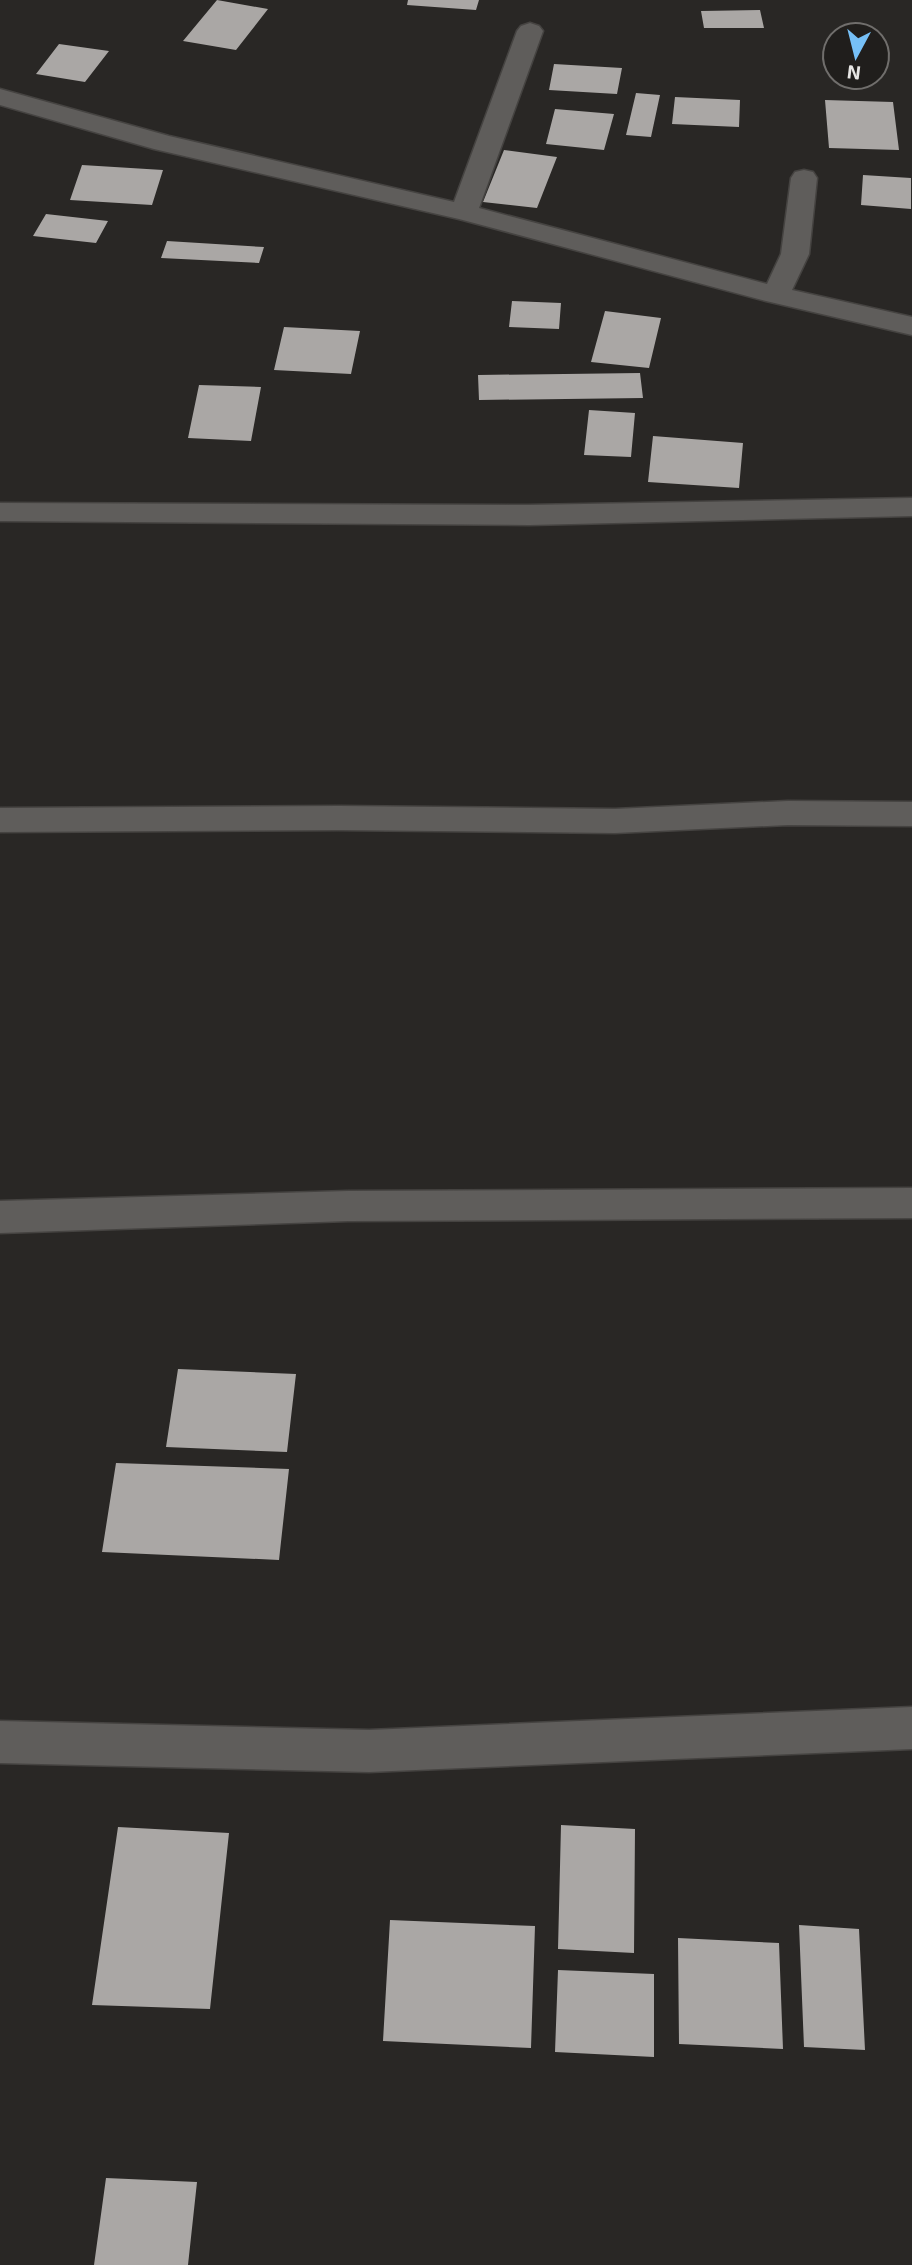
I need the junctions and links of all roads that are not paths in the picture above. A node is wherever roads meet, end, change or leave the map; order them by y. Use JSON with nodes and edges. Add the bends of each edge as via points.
{"nodes":[{"id":1,"x":530,"y":31,"type":"dead end"},
{"id":2,"x":0,"y":97,"type":"edge"},
{"id":3,"x":804,"y":178,"type":"dead end"},
{"id":4,"x":464,"y":212,"type":"junction"},
{"id":5,"x":776,"y":295,"type":"junction"},
{"id":6,"x":912,"y":326,"type":"edge"},
{"id":7,"x":912,"y":507,"type":"edge"},
{"id":8,"x":0,"y":513,"type":"edge"},
{"id":9,"x":912,"y":814,"type":"edge"},
{"id":10,"x":0,"y":820,"type":"edge"},
{"id":11,"x":912,"y":1203,"type":"edge"},
{"id":12,"x":0,"y":1217,"type":"edge"},
{"id":13,"x":912,"y":1728,"type":"edge"},
{"id":14,"x":0,"y":1742,"type":"edge"}],
"edges":[{"from":1,"to":4,"type":"street"},
{"from":2,"to":4,"type":"street","via":[[163,143]]},
{"from":3,"to":5,"type":"street","via":[[795,254]]},
{"from":4,"to":5,"type":"street"},
{"from":5,"to":6,"type":"street"},
{"from":7,"to":8,"type":"street","via":[[529,515]]},
{"from":9,"to":10,"type":"street","via":[[788,813],[615,821]]},
{"from":11,"to":12,"type":"street","via":[[348,1206]]},
{"from":13,"to":14,"type":"street","via":[[369,1751]]}]}
